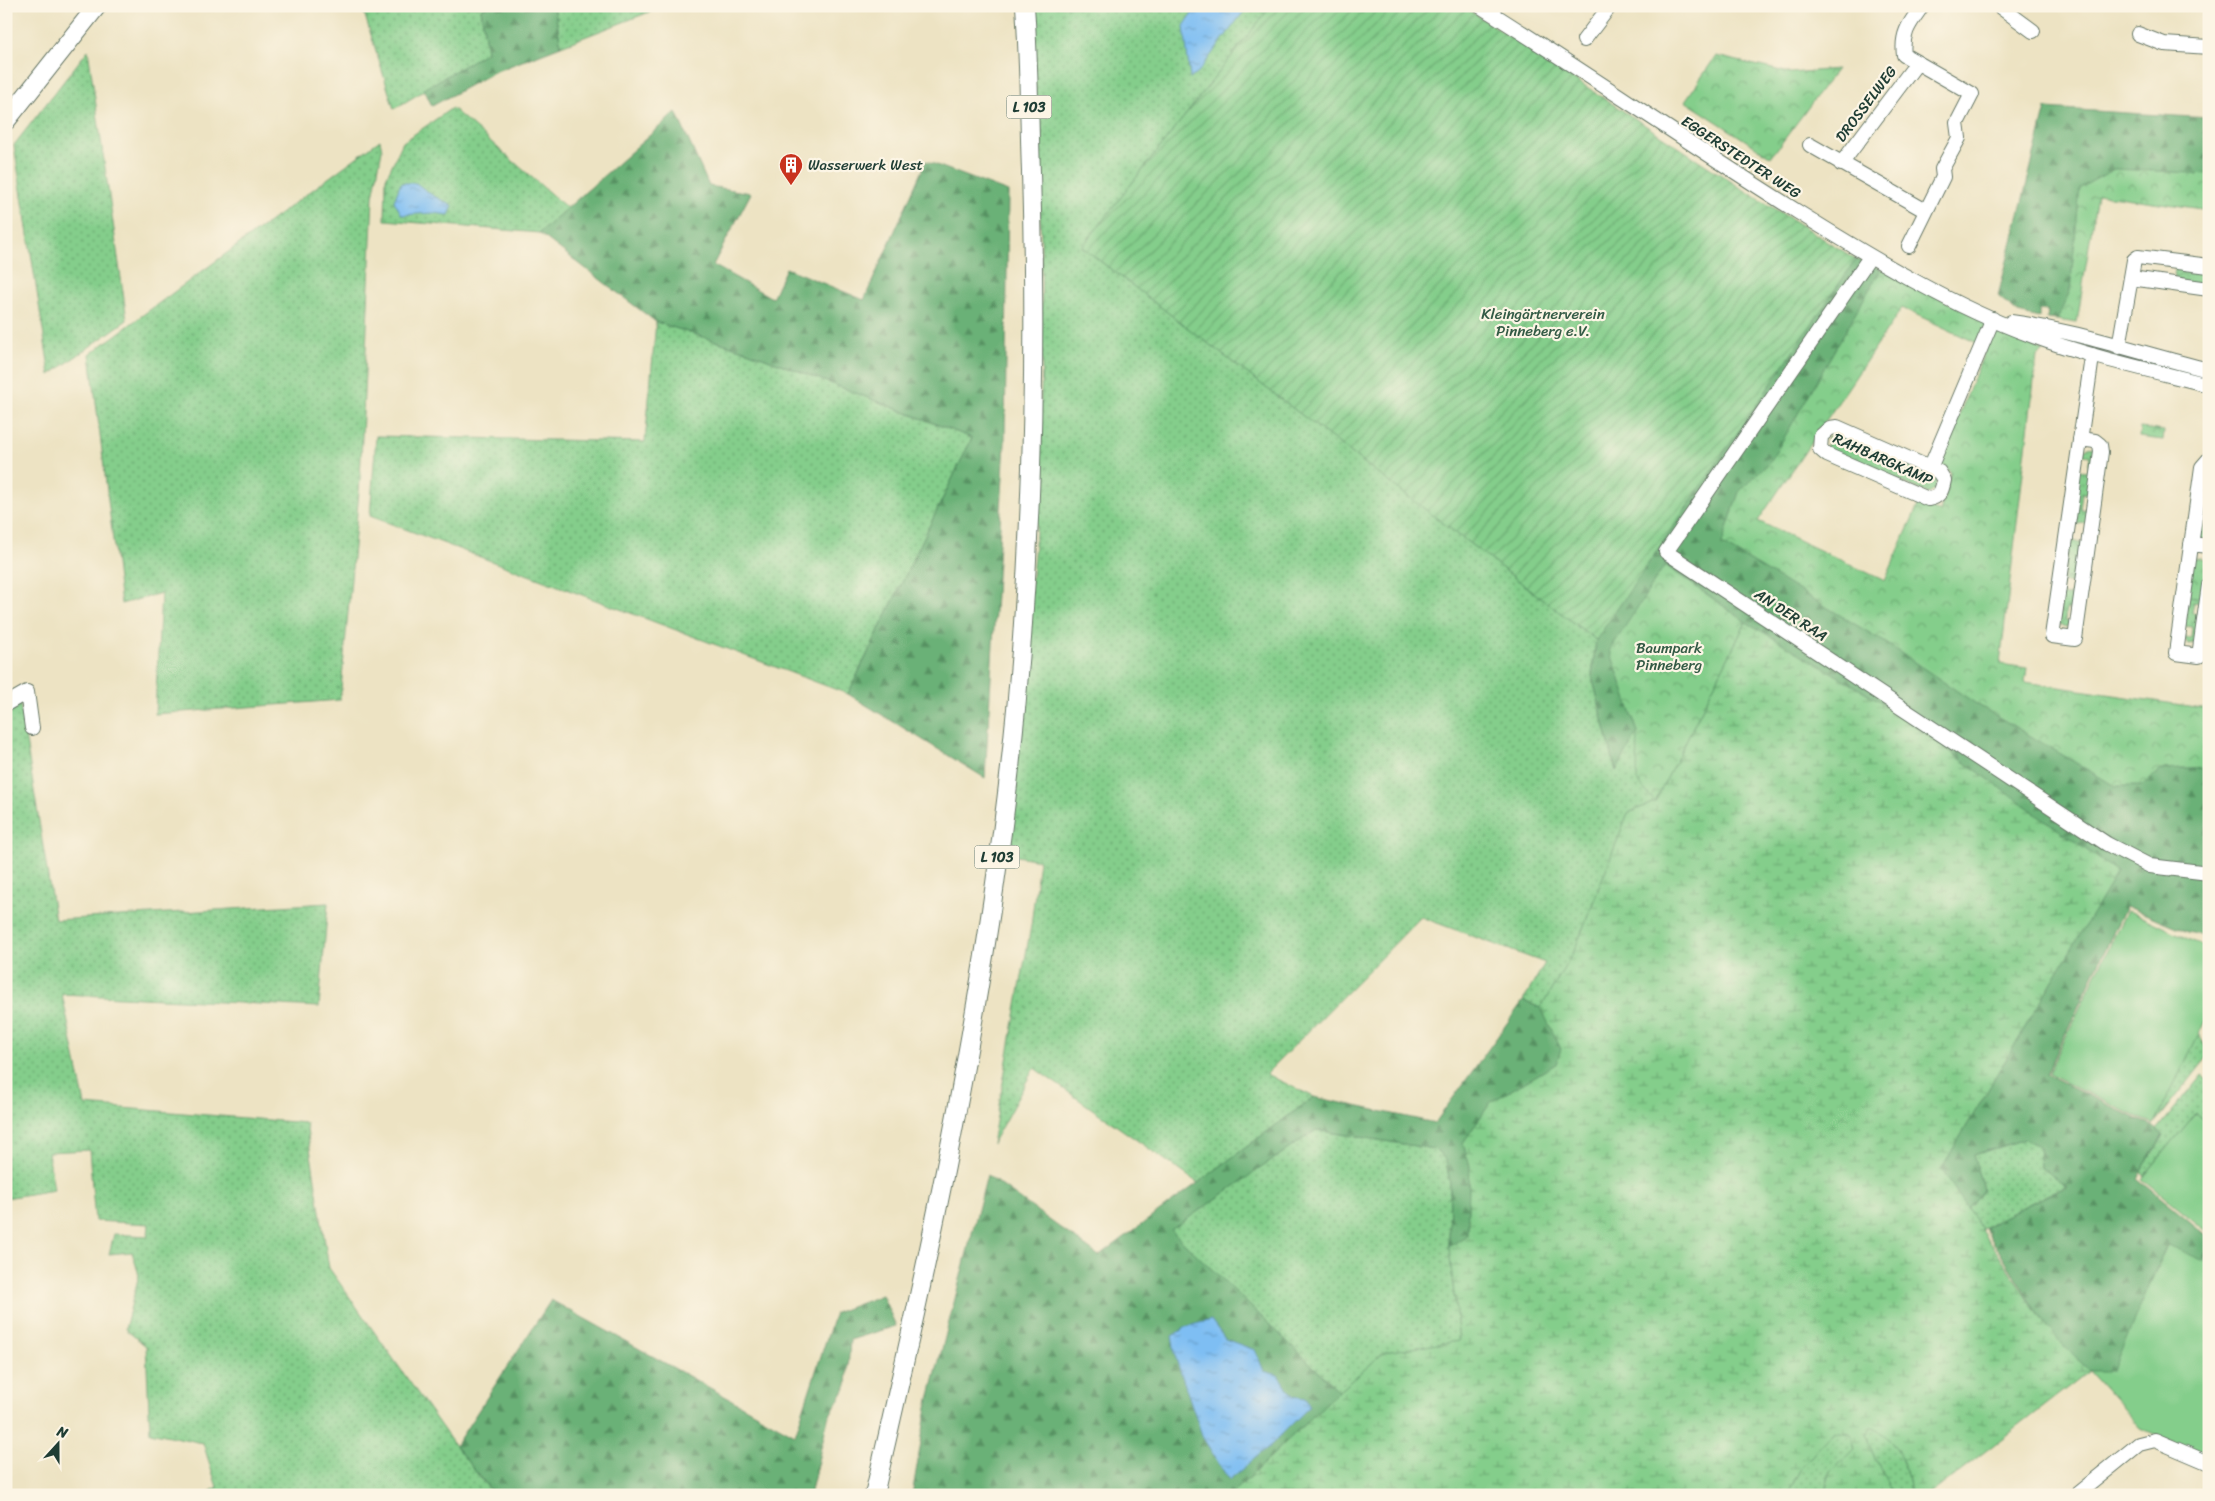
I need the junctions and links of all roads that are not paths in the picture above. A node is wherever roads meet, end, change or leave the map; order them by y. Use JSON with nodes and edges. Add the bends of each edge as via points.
{"nodes":[{"id":1,"x":97,"y":6,"type":"edge"},
{"id":2,"x":1025,"y":6,"type":"edge"},
{"id":3,"x":1480,"y":6,"type":"edge"},
{"id":4,"x":1610,"y":6,"type":"edge"},
{"id":5,"x":1922,"y":6,"type":"edge"},
{"id":6,"x":1999,"y":6,"type":"edge"},
{"id":7,"x":1501,"y":12,"type":"edge"},
{"id":8,"x":2033,"y":31,"type":"dead end"},
{"id":9,"x":2138,"y":34,"type":"dead end"},
{"id":10,"x":1584,"y":40,"type":"dead end"},
{"id":11,"x":2209,"y":47,"type":"edge"},
{"id":12,"x":1917,"y":63,"type":"junction"},
{"id":13,"x":6,"y":121,"type":"edge"},
{"id":14,"x":1810,"y":145,"type":"dead end"},
{"id":15,"x":1841,"y":164,"type":"junction"},
{"id":16,"x":1926,"y":211,"type":"junction"},
{"id":17,"x":1909,"y":246,"type":"dead end"},
{"id":18,"x":1870,"y":257,"type":"junction"},
{"id":19,"x":2209,"y":266,"type":"edge"},
{"id":20,"x":2130,"y":278,"type":"junction"},
{"id":21,"x":2209,"y":289,"type":"edge"},
{"id":22,"x":1994,"y":319,"type":"junction"},
{"id":23,"x":2104,"y":343,"type":"junction"},
{"id":24,"x":2119,"y":347,"type":"junction"},
{"id":25,"x":2097,"y":356,"type":"junction"},
{"id":26,"x":2209,"y":370,"type":"edge"},
{"id":27,"x":2209,"y":385,"type":"edge"},
{"id":28,"x":2080,"y":439,"type":"junction"},
{"id":29,"x":2209,"y":458,"type":"edge"},
{"id":30,"x":1930,"y":468,"type":"junction"},
{"id":31,"x":2068,"y":527,"type":"junction"},
{"id":32,"x":2090,"y":530,"type":"junction"},
{"id":33,"x":2191,"y":544,"type":"junction"},
{"id":34,"x":2209,"y":546,"type":"edge"},
{"id":35,"x":2209,"y":585,"type":"edge"},
{"id":36,"x":6,"y":704,"type":"edge"},
{"id":37,"x":32,"y":728,"type":"dead end"},
{"id":38,"x":2209,"y":874,"type":"edge"},
{"id":39,"x":2209,"y":1463,"type":"edge"},
{"id":40,"x":874,"y":1495,"type":"edge"},
{"id":41,"x":2076,"y":1495,"type":"edge"}],
"edges":[{"from":1,"to":13,"type":"main road"},
{"from":2,"to":40,"type":"main road","number":"L 103","via":[[1033,246],[1034,437],[1024,624],[990,912],[957,1103],[911,1334]]},
{"from":3,"to":7,"type":"street","name":"EGGERSTEDTER WEG"},
{"from":4,"to":10,"type":"street"},
{"from":5,"to":12,"type":"street","name":"DROSSELWEG","via":[[1908,26],[1902,42],[1904,54]]},
{"from":6,"to":8,"type":"street"},
{"from":7,"to":18,"type":"street","name":"EGGERSTEDTER WEG","via":[[1750,183]]},
{"from":9,"to":11,"type":"street","via":[[2164,44]]},
{"from":12,"to":15,"type":"street","name":"DROSSELWEG"},
{"from":12,"to":16,"type":"street","name":"DROSSELWEG","via":[[1972,94],[1957,123],[1959,138],[1942,169],[1943,176]]},
{"from":14,"to":15,"type":"street","name":"DROSSELWEG"},
{"from":15,"to":16,"type":"street","name":"DROSSELWEG"},
{"from":16,"to":17,"type":"street","name":"DROSSELWEG"},
{"from":18,"to":22,"type":"street","name":"EGGERSTEDTER WEG"},
{"from":18,"to":38,"type":"street","name":"AN DER RAA","via":[[1666,552],[2107,844],[2150,866]]},
{"from":19,"to":20,"type":"street","via":[[2138,257],[2134,260]]},
{"from":20,"to":21,"type":"street"},
{"from":20,"to":24,"type":"street"},
{"from":22,"to":23,"type":"street","name":"EGGERSTEDTER WEG","via":[[2061,329]]},
{"from":22,"to":25,"type":"street","name":"EGGERSTEDTER WEG","via":[[2033,336]]},
{"from":22,"to":30,"type":"street","name":"RAHBARGKAMP"},
{"from":23,"to":24,"type":"street","name":"EGGERSTEDTER WEG"},
{"from":23,"to":25,"type":"street"},
{"from":24,"to":26,"type":"street","name":"EGGERSTEDTER WEG"},
{"from":25,"to":27,"type":"street","name":"EGGERSTEDTER WEG"},
{"from":25,"to":28,"type":"street"},
{"from":28,"to":31,"type":"street"},
{"from":28,"to":32,"type":"street","via":[[2094,441],[2100,445],[2101,452]]},
{"from":29,"to":33,"type":"street","via":[[2202,467]]},
{"from":30,"to":30,"type":"street","name":"RAHBARGKAMP","via":[[1837,427],[1830,428],[1821,436],[1820,449],[1827,455],[1928,499],[1936,498],[1942,491],[1944,480],[1940,472]]},
{"from":31,"to":32,"type":"street"},
{"from":31,"to":32,"type":"street","via":[[2052,636],[2075,639]]},
{"from":33,"to":34,"type":"street"},
{"from":33,"to":35,"type":"street","via":[[2176,653],[2199,656]]},
{"from":36,"to":37,"type":"street","via":[[27,692]]},
{"from":39,"to":41,"type":"street","via":[[2155,1440],[2139,1444]]}]}
